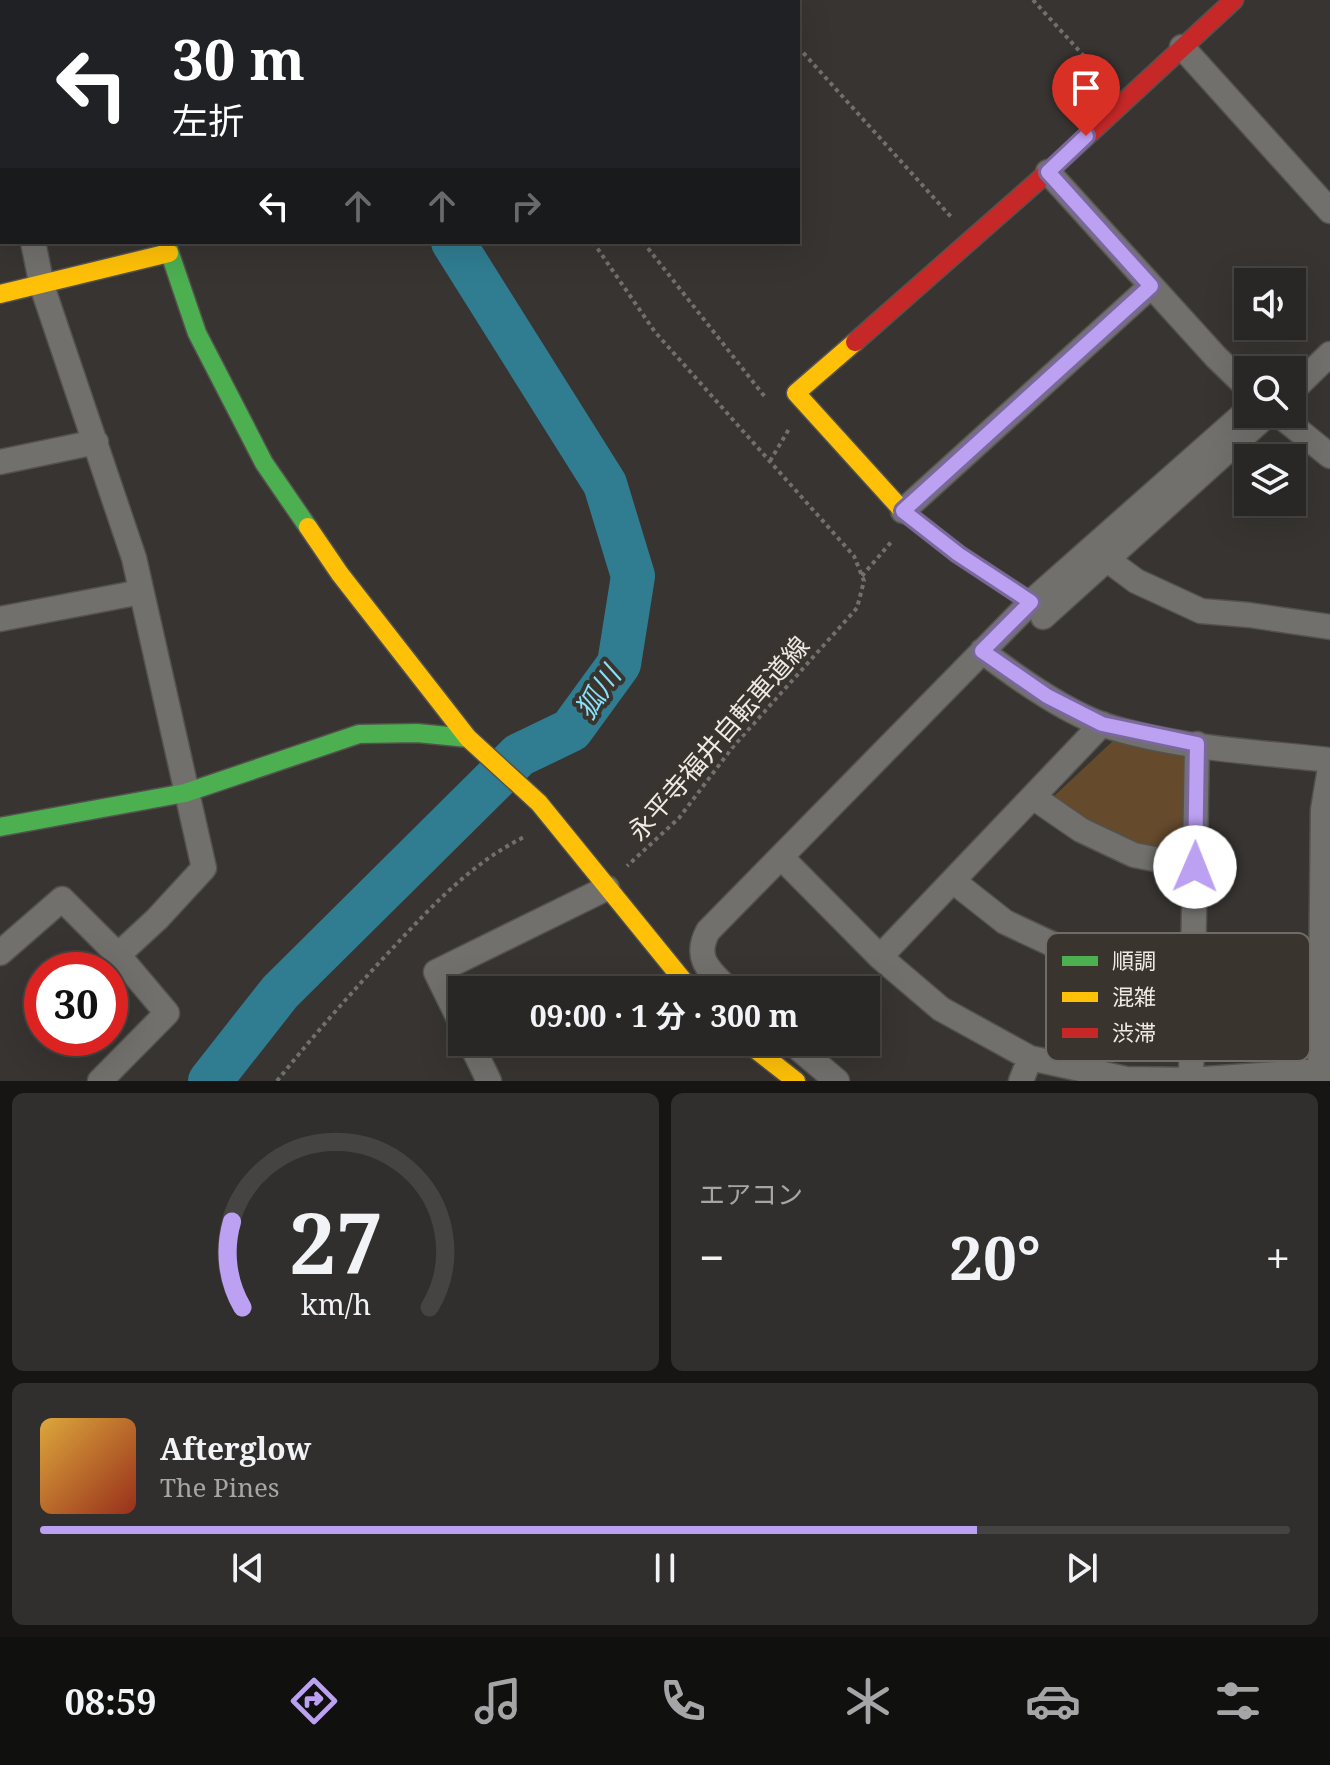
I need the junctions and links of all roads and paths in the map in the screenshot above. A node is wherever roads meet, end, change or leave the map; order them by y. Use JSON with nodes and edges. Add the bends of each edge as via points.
{"nodes":[{"id":1,"x":1033,"y":0,"type":"edge"},
{"id":2,"x":1234,"y":0,"type":"edge"},
{"id":3,"x":1182,"y":47,"type":"junction"},
{"id":4,"x":800,"y":49,"type":"edge"},
{"id":5,"x":1124,"y":101,"type":"junction"},
{"id":6,"x":1048,"y":172,"type":"junction"},
{"id":7,"x":1330,"y":211,"type":"edge"},
{"id":8,"x":971,"y":239,"type":"junction"},
{"id":9,"x":33,"y":244,"type":"edge"},
{"id":10,"x":594,"y":244,"type":"edge"},
{"id":11,"x":645,"y":244,"type":"edge"},
{"id":12,"x":167,"y":248,"type":"edge"},
{"id":13,"x":42,"y":286,"type":"junction"},
{"id":14,"x":1151,"y":286,"type":"junction"},
{"id":15,"x":0,"y":294,"type":"edge"},
{"id":16,"x":1330,"y":354,"type":"edge"},
{"id":17,"x":1234,"y":373,"type":"edge"},
{"id":18,"x":1306,"y":377,"type":"edge"},
{"id":19,"x":800,"y":398,"type":"junction"},
{"id":20,"x":1234,"y":424,"type":"edge"},
{"id":21,"x":1251,"y":428,"type":"edge"},
{"id":22,"x":1295,"y":428,"type":"edge"},
{"id":23,"x":96,"y":442,"type":"junction"},
{"id":24,"x":1330,"y":456,"type":"edge"},
{"id":25,"x":770,"y":461,"type":"junction"},
{"id":26,"x":0,"y":462,"type":"edge"},
{"id":27,"x":907,"y":514,"type":"junction"},
{"id":28,"x":1099,"y":554,"type":"junction"},
{"id":29,"x":862,"y":576,"type":"junction"},
{"id":30,"x":141,"y":592,"type":"junction"},
{"id":31,"x":1037,"y":610,"type":"junction"},
{"id":32,"x":0,"y":619,"type":"edge"},
{"id":33,"x":1330,"y":627,"type":"edge"},
{"id":34,"x":982,"y":651,"type":"junction"},
{"id":35,"x":1102,"y":724,"type":"junction"},
{"id":36,"x":468,"y":738,"type":"junction"},
{"id":37,"x":1197,"y":744,"type":"junction"},
{"id":38,"x":1330,"y":760,"type":"edge"},
{"id":39,"x":1330,"y":768,"type":"edge"},
{"id":40,"x":185,"y":793,"type":"junction"},
{"id":41,"x":1033,"y":797,"type":"junction"},
{"id":42,"x":0,"y":827,"type":"edge"},
{"id":43,"x":528,"y":834,"type":"dead end"},
{"id":44,"x":781,"y":857,"type":"junction"},
{"id":45,"x":588,"y":865,"type":"junction"},
{"id":46,"x":1195,"y":867,"type":"junction"},
{"id":47,"x":953,"y":881,"type":"junction"},
{"id":48,"x":607,"y":888,"type":"junction"},
{"id":49,"x":1194,"y":933,"type":"edge"},
{"id":50,"x":1046,"y":941,"type":"edge"},
{"id":51,"x":115,"y":952,"type":"edge"},
{"id":52,"x":121,"y":952,"type":"edge"},
{"id":53,"x":0,"y":953,"type":"edge"},
{"id":54,"x":880,"y":957,"type":"junction"},
{"id":55,"x":128,"y":967,"type":"edge"},
{"id":56,"x":678,"y":976,"type":"edge"},
{"id":57,"x":715,"y":976,"type":"edge"},
{"id":58,"x":448,"y":996,"type":"edge"},
{"id":59,"x":128,"y":1053,"type":"edge"},
{"id":60,"x":125,"y":1056,"type":"edge"},
{"id":61,"x":477,"y":1056,"type":"edge"},
{"id":62,"x":761,"y":1056,"type":"edge"},
{"id":63,"x":808,"y":1056,"type":"edge"},
{"id":64,"x":1025,"y":1070,"type":"edge"},
{"id":65,"x":1320,"y":1076,"type":"edge"},
{"id":66,"x":785,"y":1079,"type":"edge"},
{"id":67,"x":1191,"y":1080,"type":"edge"},
{"id":68,"x":100,"y":1081,"type":"edge"},
{"id":69,"x":277,"y":1081,"type":"edge"},
{"id":70,"x":489,"y":1081,"type":"edge"},
{"id":71,"x":837,"y":1081,"type":"edge"}],
"edges":[{"from":1,"to":5,"type":"path"},
{"from":2,"to":3,"type":"street"},
{"from":3,"to":5,"type":"street"},
{"from":3,"to":7,"type":"street"},
{"from":4,"to":8,"type":"path"},
{"from":5,"to":6,"type":"street"},
{"from":6,"to":8,"type":"street"},
{"from":6,"to":14,"type":"street"},
{"from":8,"to":19,"type":"street"},
{"from":9,"to":13,"type":"street"},
{"from":10,"to":25,"type":"path","via":[[655,332]]},
{"from":11,"to":19,"type":"path","via":[[767,398],[782,403]]},
{"from":12,"to":13,"type":"street"},
{"from":12,"to":36,"type":"street","via":[[197,333],[264,463],[340,574]]},
{"from":13,"to":15,"type":"street"},
{"from":13,"to":23,"type":"street"},
{"from":14,"to":17,"type":"street"},
{"from":14,"to":27,"type":"street"},
{"from":16,"to":18,"type":"street"},
{"from":19,"to":25,"type":"path"},
{"from":19,"to":27,"type":"street"},
{"from":20,"to":28,"type":"street"},
{"from":21,"to":28,"type":"street"},
{"from":22,"to":24,"type":"street"},
{"from":23,"to":26,"type":"street"},
{"from":23,"to":30,"type":"street"},
{"from":25,"to":29,"type":"path","via":[[854,556]]},
{"from":27,"to":29,"type":"path"},
{"from":27,"to":31,"type":"street"},
{"from":28,"to":31,"type":"street"},
{"from":28,"to":33,"type":"street","via":[[1136,581],[1201,611]]},
{"from":29,"to":45,"type":"path","name":"永平寺福井自転車道線","via":[[857,608],[732,748],[679,818],[624,869],[609,850]]},
{"from":30,"to":32,"type":"street"},
{"from":30,"to":40,"type":"street"},
{"from":31,"to":34,"type":"street"},
{"from":34,"to":35,"type":"street","via":[[1047,696]]},
{"from":34,"to":44,"type":"street"},
{"from":35,"to":37,"type":"street"},
{"from":35,"to":41,"type":"street"},
{"from":36,"to":40,"type":"street","via":[[359,734]]},
{"from":36,"to":45,"type":"street","via":[[539,803]]},
{"from":37,"to":38,"type":"street"},
{"from":37,"to":46,"type":"street"},
{"from":39,"to":65,"type":"street","via":[[1323,810]]},
{"from":40,"to":42,"type":"street"},
{"from":40,"to":52,"type":"street","via":[[204,868]]},
{"from":41,"to":46,"type":"street","via":[[1081,830],[1134,855]]},
{"from":41,"to":47,"type":"street"},
{"from":43,"to":69,"type":"path","via":[[499,849],[447,890]]},
{"from":44,"to":54,"type":"street"},
{"from":44,"to":57,"type":"street","via":[[708,931],[702,954]]},
{"from":45,"to":48,"type":"street"},
{"from":46,"to":49,"type":"street"},
{"from":47,"to":50,"type":"street","via":[[1005,922]]},
{"from":47,"to":54,"type":"street"},
{"from":48,"to":56,"type":"street"},
{"from":48,"to":58,"type":"street","via":[[436,972]]},
{"from":51,"to":53,"type":"street","via":[[62,899]]},
{"from":54,"to":64,"type":"street"},
{"from":55,"to":59,"type":"street","via":[[167,1013]]},
{"from":60,"to":68,"type":"street"},
{"from":61,"to":70,"type":"street"},
{"from":62,"to":66,"type":"street"},
{"from":63,"to":71,"type":"street"},
{"from":64,"to":67,"type":"street"},
{"from":65,"to":67,"type":"street"}]}
